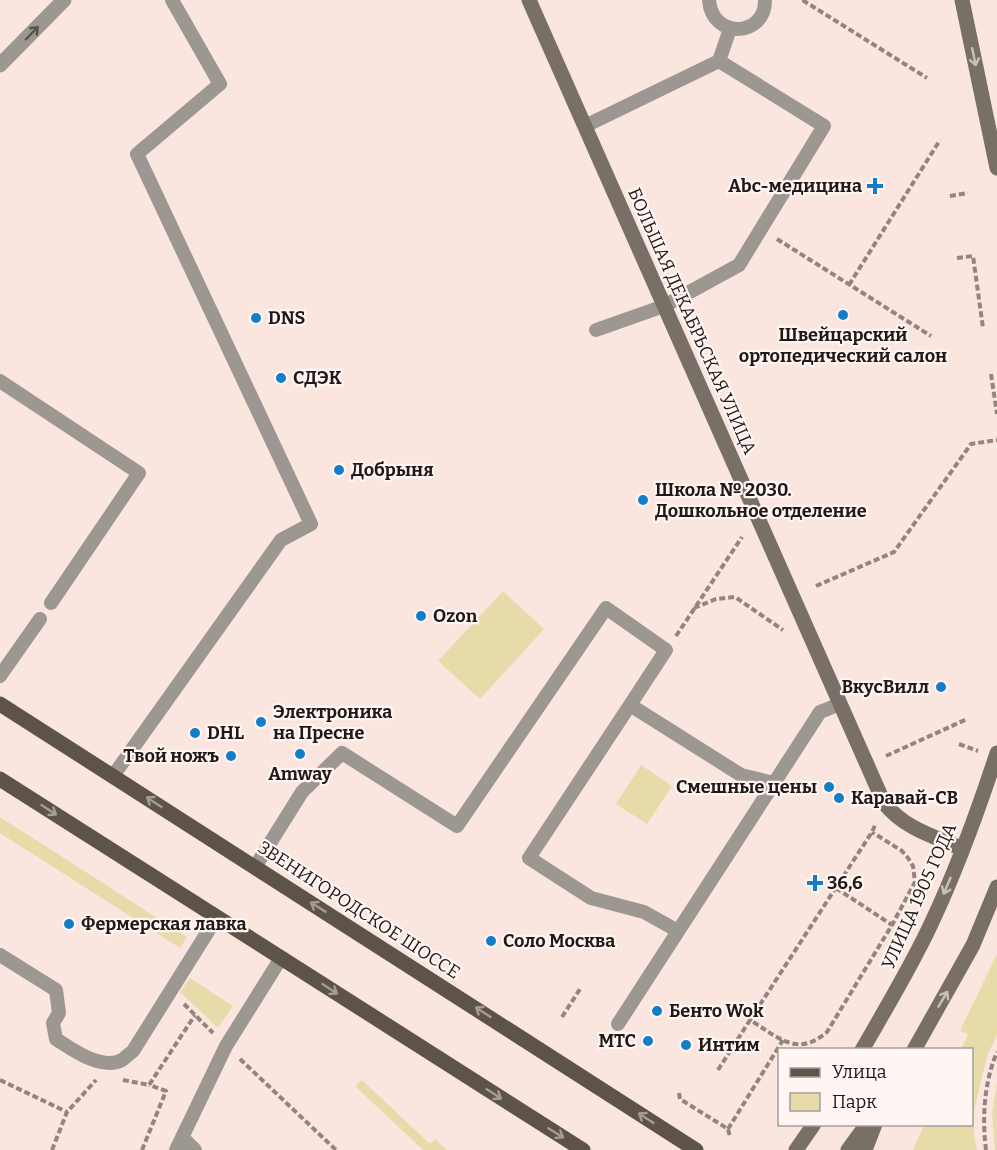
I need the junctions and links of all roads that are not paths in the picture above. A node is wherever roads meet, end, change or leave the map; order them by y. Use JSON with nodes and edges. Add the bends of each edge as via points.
{"nodes":[{"id":1,"x":64,"y":0,"type":"edge"},
{"id":2,"x":172,"y":0,"type":"edge"},
{"id":3,"x":529,"y":0,"type":"edge"},
{"id":4,"x":709,"y":0,"type":"edge"},
{"id":5,"x":765,"y":0,"type":"edge"},
{"id":6,"x":962,"y":0,"type":"edge"},
{"id":7,"x":730,"y":29,"type":"junction"},
{"id":8,"x":719,"y":61,"type":"junction"},
{"id":9,"x":0,"y":65,"type":"edge"},
{"id":10,"x":585,"y":126,"type":"junction"},
{"id":11,"x":997,"y":168,"type":"edge"},
{"id":12,"x":664,"y":306,"type":"junction"},
{"id":13,"x":596,"y":330,"type":"dead end"},
{"id":14,"x":0,"y":381,"type":"edge"},
{"id":15,"x":51,"y":603,"type":"dead end"},
{"id":16,"x":40,"y":619,"type":"dead end"},
{"id":17,"x":0,"y":676,"type":"edge"},
{"id":18,"x":0,"y":704,"type":"edge"},
{"id":19,"x":840,"y":704,"type":"junction"},
{"id":20,"x":630,"y":705,"type":"junction"},
{"id":21,"x":997,"y":753,"type":"edge"},
{"id":22,"x":113,"y":776,"type":"junction"},
{"id":23,"x":0,"y":779,"type":"edge"},
{"id":24,"x":774,"y":783,"type":"junction"},
{"id":25,"x":997,"y":800,"type":"edge"},
{"id":26,"x":976,"y":815,"type":"junction"},
{"id":27,"x":963,"y":849,"type":"junction"},
{"id":28,"x":255,"y":867,"type":"junction"},
{"id":29,"x":997,"y":887,"type":"edge"},
{"id":30,"x":217,"y":917,"type":"junction"},
{"id":31,"x":678,"y":931,"type":"junction"},
{"id":32,"x":0,"y":955,"type":"edge"},
{"id":33,"x":281,"y":958,"type":"junction"},
{"id":34,"x":618,"y":1024,"type":"dead end"},
{"id":35,"x":863,"y":1048,"type":"edge"},
{"id":36,"x":915,"y":1048,"type":"edge"},
{"id":37,"x":813,"y":1126,"type":"edge"},
{"id":38,"x":866,"y":1126,"type":"edge"},
{"id":39,"x":876,"y":1126,"type":"edge"},
{"id":40,"x":179,"y":1144,"type":"edge"},
{"id":41,"x":195,"y":1150,"type":"edge"},
{"id":42,"x":583,"y":1150,"type":"edge"},
{"id":43,"x":696,"y":1150,"type":"edge"},
{"id":44,"x":796,"y":1150,"type":"edge"},
{"id":45,"x":848,"y":1150,"type":"edge"},
{"id":46,"x":865,"y":1150,"type":"edge"}],
"edges":[{"from":9,"to":1,"type":"street","one_way":true},
{"from":2,"to":22,"type":"lane","via":[[220,84],[137,154],[311,524],[281,540]]},
{"from":3,"to":10,"type":"street","name":"БОЛЬШАЯ ДЕКАБРЬСКАЯ УЛИЦА"},
{"from":4,"to":7,"type":"lane","via":[[714,17]]},
{"from":5,"to":7,"type":"lane","via":[[757,21],[739,30]]},
{"from":6,"to":11,"type":"street","one_way":true},
{"from":7,"to":8,"type":"lane"},
{"from":8,"to":10,"type":"lane"},
{"from":8,"to":12,"type":"lane","via":[[824,126],[739,265]]},
{"from":10,"to":12,"type":"street","name":"БОЛЬШАЯ ДЕКАБРЬСКАЯ УЛИЦА"},
{"from":12,"to":13,"type":"lane"},
{"from":12,"to":19,"type":"street","name":"БОЛЬШАЯ ДЕКАБРЬСКАЯ УЛИЦА"},
{"from":14,"to":15,"type":"lane","via":[[139,473]]},
{"from":16,"to":17,"type":"lane"},
{"from":18,"to":22,"type":"main road","name":"ЗВЕНИГОРОДСКОЕ ШОССЕ"},
{"from":19,"to":24,"type":"lane","via":[[819,712]]},
{"from":19,"to":27,"type":"street","name":"БОЛЬШАЯ ДЕКАБРЬСКАЯ УЛИЦА","via":[[884,803],[906,824]]},
{"from":20,"to":24,"type":"lane","via":[[741,775]]},
{"from":20,"to":28,"type":"lane","via":[[666,650],[606,608],[457,826],[342,753],[302,792]]},
{"from":20,"to":31,"type":"lane","via":[[529,858],[591,898],[644,912]]},
{"from":21,"to":26,"type":"street","name":"УЛИЦА 1905 ГОДА"},
{"from":28,"to":22,"type":"main road","name":"ЗВЕНИГОРОДСКОЕ ШОССЕ","one_way":true},
{"from":23,"to":30,"type":"main road","one_way":true},
{"from":24,"to":31,"type":"lane"},
{"from":25,"to":26,"type":"street","via":[[987,802]]},
{"from":26,"to":27,"type":"street","name":"УЛИЦА 1905 ГОДА"},
{"from":27,"to":35,"type":"street","name":"УЛИЦА 1905 ГОДА","one_way":true,"via":[[931,924]]},
{"from":43,"to":28,"type":"main road","name":"ЗВЕНИГОРОДСКОЕ ШОССЕ","one_way":true},
{"from":36,"to":29,"type":"street","one_way":true,"via":[[973,945]]},
{"from":30,"to":32,"type":"lane","via":[[132,1051],[121,1061],[109,1063],[86,1058],[56,1039],[56,990]]},
{"from":30,"to":33,"type":"main road"},
{"from":31,"to":34,"type":"lane"},
{"from":33,"to":40,"type":"lane","via":[[226,1046]]},
{"from":33,"to":42,"type":"main road","one_way":true},
{"from":37,"to":44,"type":"street"},
{"from":38,"to":45,"type":"street"},
{"from":39,"to":46,"type":"street"},
{"from":40,"to":41,"type":"lane"}]}
